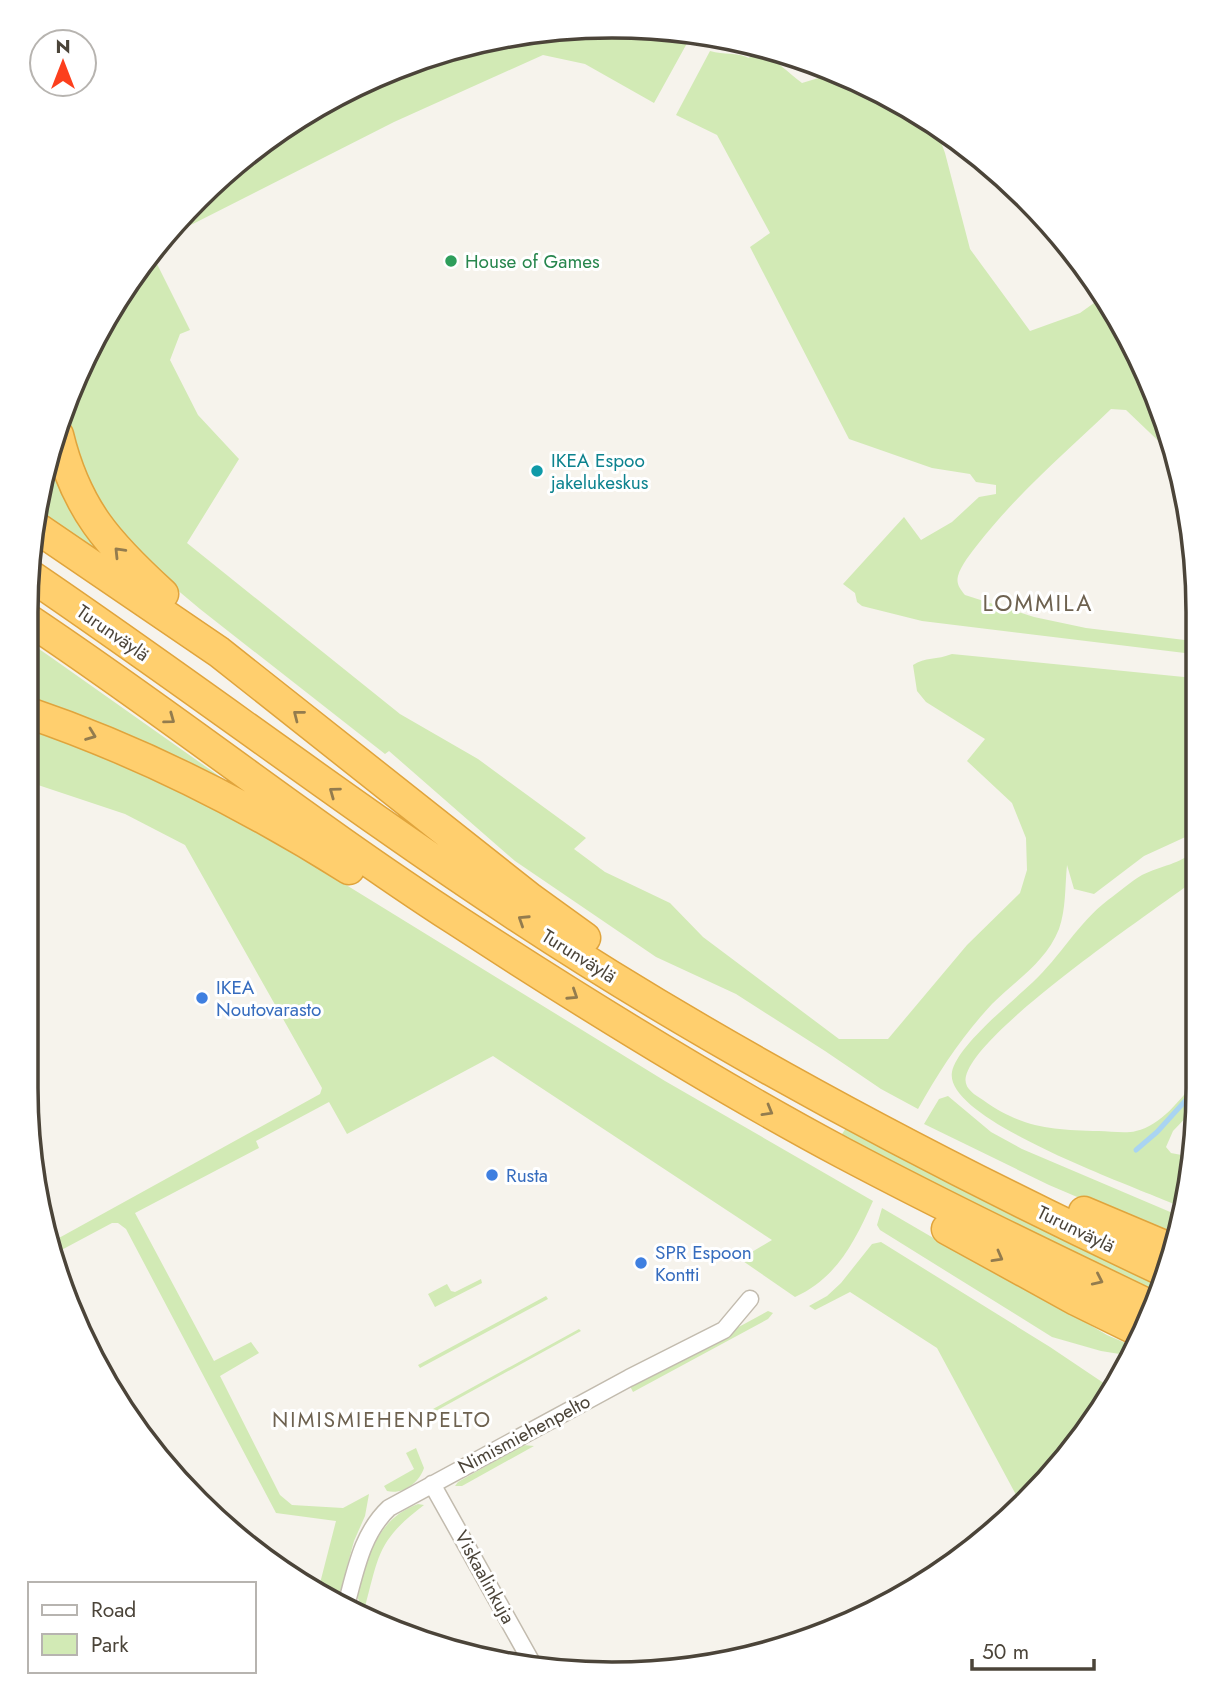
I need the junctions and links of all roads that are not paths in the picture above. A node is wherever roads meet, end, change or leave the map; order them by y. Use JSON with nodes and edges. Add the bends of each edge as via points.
{"nodes":[{"id":1,"x":62,"y":450,"type":"edge"},
{"id":2,"x":44,"y":533,"type":"edge"},
{"id":3,"x":40,"y":582,"type":"edge"},
{"id":4,"x":38,"y":626,"type":"edge"},
{"id":5,"x":219,"y":652,"type":"junction"},
{"id":6,"x":38,"y":716,"type":"edge"},
{"id":7,"x":453,"y":919,"type":"junction"},
{"id":8,"x":748,"y":1057,"type":"junction"},
{"id":9,"x":855,"y":1116,"type":"junction"},
{"id":10,"x":839,"y":1151,"type":"junction"},
{"id":11,"x":1163,"y":1246,"type":"edge"},
{"id":12,"x":1157,"y":1268,"type":"edge"},
{"id":13,"x":750,"y":1299,"type":"dead end"},
{"id":14,"x":1144,"y":1303,"type":"edge"},
{"id":15,"x":1133,"y":1328,"type":"edge"},
{"id":16,"x":432,"y":1484,"type":"junction"},
{"id":17,"x":348,"y":1598,"type":"edge"},
{"id":18,"x":528,"y":1656,"type":"edge"}],
"edges":[{"from":5,"to":1,"type":"highway","one_way":true,"via":[[187,615],[112,546],[71,480]]},
{"from":2,"to":5,"type":"highway"},
{"from":8,"to":3,"type":"highway","name":"Turunväylä","one_way":true,"via":[[521,919]]},
{"from":4,"to":7,"type":"highway","name":"Turunväylä","one_way":true},
{"from":8,"to":5,"type":"highway","one_way":true,"via":[[712,1020],[531,899]]},
{"from":6,"to":7,"type":"highway","one_way":true,"via":[[130,750],[193,780],[387,893]]},
{"from":7,"to":10,"type":"highway","name":"Turunväylä","one_way":true,"via":[[687,1065]]},
{"from":8,"to":9,"type":"highway","name":"Turunväylä"},
{"from":9,"to":11,"type":"highway","via":[[921,1136]]},
{"from":9,"to":12,"type":"highway","name":"Turunväylä"},
{"from":10,"to":14,"type":"highway","name":"Turunväylä","one_way":true},
{"from":10,"to":15,"type":"highway","one_way":true,"via":[[900,1202]]},
{"from":13,"to":16,"type":"street","name":"Nimismiehenpelto","via":[[724,1330]]},
{"from":16,"to":17,"type":"street","name":"Nimismiehenpelto","via":[[377,1519],[361,1552]]},
{"from":16,"to":18,"type":"street","name":"Viskaalinkuja"}]}
